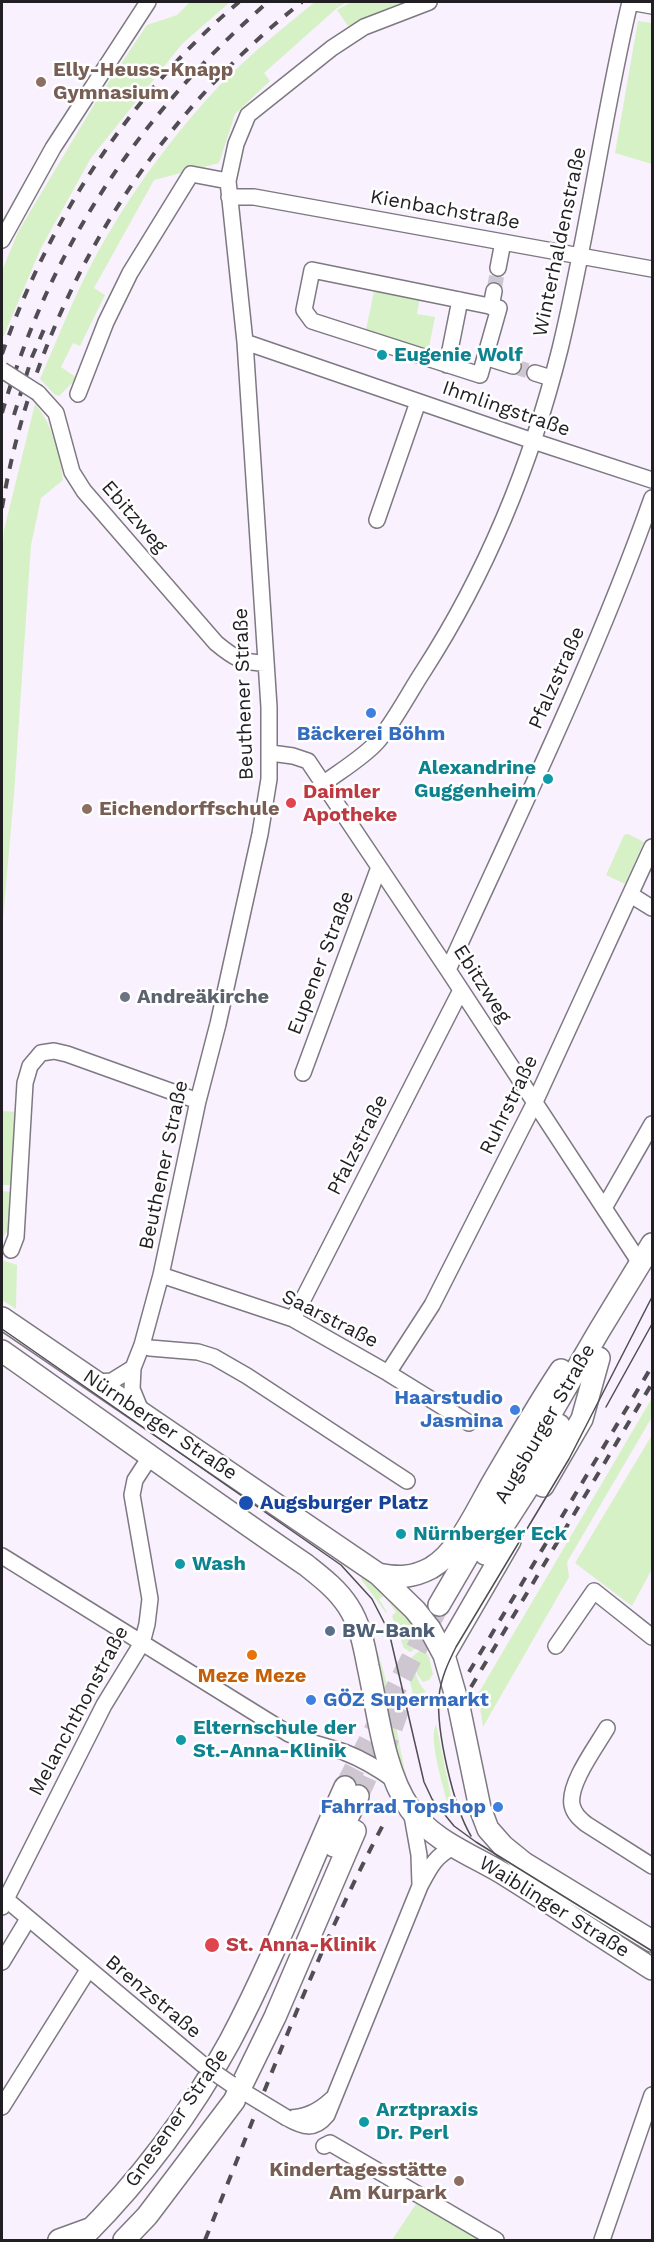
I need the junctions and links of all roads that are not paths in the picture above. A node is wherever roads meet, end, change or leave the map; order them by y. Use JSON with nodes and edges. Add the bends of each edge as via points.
{"nodes":[{"id":1,"x":148,"y":2,"type":"edge"},
{"id":2,"x":429,"y":2,"type":"edge"},
{"id":3,"x":630,"y":2,"type":"edge"},
{"id":4,"x":652,"y":6,"type":"edge"},
{"id":5,"x":228,"y":181,"type":"junction"},
{"id":6,"x":229,"y":197,"type":"junction"},
{"id":7,"x":2,"y":240,"type":"edge"},
{"id":8,"x":502,"y":242,"type":"junction"},
{"id":9,"x":581,"y":255,"type":"junction"},
{"id":10,"x":498,"y":268,"type":"tunnel mouth"},
{"id":11,"x":652,"y":269,"type":"edge"},
{"id":12,"x":460,"y":300,"type":"junction"},
{"id":13,"x":245,"y":342,"type":"junction"},
{"id":14,"x":485,"y":357,"type":"junction"},
{"id":15,"x":447,"y":365,"type":"junction"},
{"id":16,"x":513,"y":366,"type":"tunnel mouth"},
{"id":17,"x":2,"y":370,"type":"edge"},
{"id":18,"x":535,"y":373,"type":"tunnel mouth"},
{"id":19,"x":551,"y":378,"type":"junction"},
{"id":20,"x":78,"y":394,"type":"dead end"},
{"id":21,"x":418,"y":402,"type":"junction"},
{"id":22,"x":533,"y":441,"type":"junction"},
{"id":23,"x":652,"y":480,"type":"edge"},
{"id":24,"x":652,"y":498,"type":"edge"},
{"id":25,"x":377,"y":520,"type":"dead end"},
{"id":26,"x":266,"y":663,"type":"junction"},
{"id":27,"x":271,"y":753,"type":"junction"},
{"id":28,"x":323,"y":784,"type":"junction"},
{"id":29,"x":652,"y":847,"type":"edge"},
{"id":30,"x":379,"y":867,"type":"junction"},
{"id":31,"x":631,"y":895,"type":"junction"},
{"id":32,"x":652,"y":909,"type":"edge"},
{"id":33,"x":448,"y":970,"type":"junction"},
{"id":34,"x":461,"y":990,"type":"junction"},
{"id":35,"x":303,"y":1073,"type":"dead end"},
{"id":36,"x":198,"y":1101,"type":"junction"},
{"id":37,"x":534,"y":1104,"type":"junction"},
{"id":38,"x":652,"y":1124,"type":"edge"},
{"id":39,"x":604,"y":1208,"type":"junction"},
{"id":40,"x":652,"y":1244,"type":"edge"},
{"id":41,"x":11,"y":1250,"type":"dead end"},
{"id":42,"x":646,"y":1265,"type":"edge"},
{"id":43,"x":162,"y":1275,"type":"junction"},
{"id":44,"x":2,"y":1318,"type":"edge"},
{"id":45,"x":293,"y":1319,"type":"junction"},
{"id":46,"x":599,"y":1331,"type":"junction"},
{"id":47,"x":142,"y":1345,"type":"junction"},
{"id":48,"x":2,"y":1351,"type":"edge"},
{"id":49,"x":599,"y":1358,"type":"junction"},
{"id":50,"x":133,"y":1368,"type":"junction"},
{"id":51,"x":388,"y":1373,"type":"junction"},
{"id":52,"x":97,"y":1382,"type":"junction"},
{"id":53,"x":141,"y":1412,"type":"junction"},
{"id":54,"x":469,"y":1423,"type":"dead end"},
{"id":55,"x":150,"y":1457,"type":"junction"},
{"id":56,"x":407,"y":1481,"type":"dead end"},
{"id":57,"x":2,"y":1556,"type":"edge"},
{"id":58,"x":378,"y":1574,"type":"junction"},
{"id":59,"x":652,"y":1637,"type":"edge"},
{"id":60,"x":142,"y":1643,"type":"junction"},
{"id":61,"x":556,"y":1646,"type":"dead end"},
{"id":62,"x":444,"y":1654,"type":"junction"},
{"id":63,"x":607,"y":1728,"type":"dead end"},
{"id":64,"x":394,"y":1780,"type":"junction"},
{"id":65,"x":411,"y":1810,"type":"junction"},
{"id":66,"x":455,"y":1846,"type":"junction"},
{"id":67,"x":652,"y":1866,"type":"edge"},
{"id":68,"x":420,"y":1886,"type":"junction"},
{"id":69,"x":3,"y":1901,"type":"edge"},
{"id":70,"x":28,"y":1919,"type":"junction"},
{"id":71,"x":652,"y":1941,"type":"edge"},
{"id":72,"x":2,"y":1962,"type":"edge"},
{"id":73,"x":652,"y":1969,"type":"edge"},
{"id":74,"x":88,"y":1970,"type":"junction"},
{"id":75,"x":240,"y":2090,"type":"junction"},
{"id":76,"x":652,"y":2094,"type":"edge"},
{"id":77,"x":2,"y":2107,"type":"edge"},
{"id":78,"x":324,"y":2146,"type":"dead end"},
{"id":79,"x":90,"y":2236,"type":"edge"},
{"id":80,"x":59,"y":2241,"type":"edge"},
{"id":81,"x":124,"y":2241,"type":"edge"},
{"id":82,"x":496,"y":2241,"type":"edge"},
{"id":83,"x":602,"y":2241,"type":"edge"}],
"edges":[{"from":1,"to":7,"type":"street","via":[[53,148]]},
{"from":2,"to":5,"type":"street","name":"Beuthener Straße","via":[[364,27],[248,115],[236,144]]},
{"from":3,"to":4,"type":"street"},
{"from":3,"to":9,"type":"street","name":"Winterhaldenstraße"},
{"from":5,"to":6,"type":"street","name":"Beuthener Straße"},
{"from":5,"to":20,"type":"street","via":[[191,174],[130,273]]},
{"from":6,"to":8,"type":"street","name":"Kienbachstraße","via":[[254,197]]},
{"from":6,"to":13,"type":"street","name":"Beuthener Straße"},
{"from":8,"to":9,"type":"street","name":"Kienbachstraße"},
{"from":8,"to":10,"type":"street"},
{"from":9,"to":11,"type":"street","name":"Kienbachstraße"},
{"from":9,"to":19,"type":"street","name":"Winterhaldenstraße"},
{"from":12,"to":14,"type":"street","via":[[492,299],[499,308]]},
{"from":12,"to":15,"type":"street"},
{"from":12,"to":15,"type":"street","via":[[312,270],[304,310],[312,321]]},
{"from":13,"to":21,"type":"street","name":"Ihmlingstraße"},
{"from":13,"to":26,"type":"street","name":"Beuthener Straße"},
{"from":14,"to":15,"type":"street","via":[[480,375]]},
{"from":14,"to":16,"type":"street"},
{"from":17,"to":26,"type":"street","name":"Ebitzweg","bridge":true,"via":[[38,393],[56,413],[72,472],[84,491],[216,643],[234,658]]},
{"from":18,"to":19,"type":"street"},
{"from":19,"to":22,"type":"street","name":"Winterhaldenstraße"},
{"from":21,"to":22,"type":"street","name":"Ihmlingstraße"},
{"from":21,"to":25,"type":"street"},
{"from":22,"to":23,"type":"street","name":"Ihmlingstraße"},
{"from":22,"to":28,"type":"street","name":"Winterhaldenstraße","via":[[505,518],[447,635],[377,743]]},
{"from":24,"to":33,"type":"street","name":"Pfalzstraße","via":[[597,640]]},
{"from":26,"to":27,"type":"street","name":"Beuthener Straße"},
{"from":27,"to":28,"type":"street","name":"Ebitzweg","via":[[308,761]]},
{"from":27,"to":36,"type":"street","name":"Beuthener Straße","via":[[261,834]]},
{"from":28,"to":30,"type":"street","name":"Ebitzweg"},
{"from":29,"to":31,"type":"street","name":"Ruhrstraße"},
{"from":30,"to":33,"type":"street","name":"Ebitzweg"},
{"from":30,"to":35,"type":"street","name":"Eupener Straße"},
{"from":31,"to":32,"type":"street"},
{"from":31,"to":37,"type":"street","name":"Ruhrstraße"},
{"from":33,"to":34,"type":"street","name":"Ebitzweg"},
{"from":34,"to":37,"type":"street","name":"Ebitzweg"},
{"from":34,"to":45,"type":"street","name":"Pfalzstraße"},
{"from":36,"to":41,"type":"street","via":[[67,1054],[41,1053],[30,1066],[25,1083],[16,1237]]},
{"from":36,"to":43,"type":"street","name":"Beuthener Straße"},
{"from":37,"to":39,"type":"street","name":"Ebitzweg"},
{"from":37,"to":51,"type":"street","name":"Ruhrstraße","via":[[432,1305]]},
{"from":38,"to":39,"type":"street"},
{"from":39,"to":42,"type":"street","name":"Ebitzweg"},
{"from":40,"to":42,"type":"main road","name":"Augsburger Straße"},
{"from":42,"to":46,"type":"main road","name":"Augsburger Straße"},
{"from":42,"to":49,"type":"main road","name":"Augsburger Straße"},
{"from":43,"to":45,"type":"street","name":"Saarstraße"},
{"from":43,"to":47,"type":"street","name":"Beuthener Straße"},
{"from":44,"to":52,"type":"main road","name":"Nürnberger Straße"},
{"from":45,"to":51,"type":"street","name":"Saarstraße"},
{"from":46,"to":49,"type":"main road","name":"Augsburger Straße","via":[[443,1612],[536,1475],[550,1441]]},
{"from":46,"to":58,"type":"main road","via":[[568,1359],[539,1402],[453,1549],[432,1568],[415,1575],[396,1578]]},
{"from":47,"to":50,"type":"street","name":"Beuthener Straße"},
{"from":47,"to":56,"type":"street","via":[[214,1357]]},
{"from":48,"to":55,"type":"main road","name":"Nürnberger Straße"},
{"from":49,"to":62,"type":"main road","via":[[582,1419]]},
{"from":50,"to":52,"type":"street","via":[[112,1381]]},
{"from":50,"to":53,"type":"street","name":"Beuthener Straße","via":[[132,1389]]},
{"from":51,"to":54,"type":"street","name":"Saarstraße"},
{"from":52,"to":53,"type":"main road","name":"Nürnberger Straße"},
{"from":53,"to":58,"type":"main road","name":"Nürnberger Straße"},
{"from":55,"to":60,"type":"street","name":"Melanchthonstraße","via":[[135,1480],[132,1496],[150,1599]]},
{"from":55,"to":64,"type":"main road","name":"Nürnberger Straße","via":[[306,1565],[347,1605],[359,1627]]},
{"from":57,"to":60,"type":"street"},
{"from":58,"to":62,"type":"main road","via":[[415,1610]]},
{"from":59,"to":61,"type":"street","via":[[594,1591]]},
{"from":60,"to":64,"type":"street","via":[[289,1734],[342,1752]]},
{"from":60,"to":69,"type":"street","name":"Melanchthonstraße","via":[[104,1705]]},
{"from":62,"to":71,"type":"main road","name":"Waiblinger Straße","via":[[488,1829],[524,1863]]},
{"from":63,"to":67,"type":"street","via":[[579,1777],[572,1806],[586,1824]]},
{"from":64,"to":65,"type":"main road"},
{"from":65,"to":66,"type":"main road"},
{"from":65,"to":68,"type":"street"},
{"from":66,"to":68,"type":"street","via":[[434,1860]]},
{"from":66,"to":73,"type":"main road","name":"Waiblinger Straße"},
{"from":68,"to":75,"type":"street","name":"Brenzstraße","bridge":true,"via":[[334,2097],[312,2114],[286,2118]]},
{"from":69,"to":70,"type":"street","name":"Brenzstraße"},
{"from":70,"to":72,"type":"street"},
{"from":70,"to":74,"type":"street","name":"Brenzstraße"},
{"from":74,"to":75,"type":"street","name":"Brenzstraße","bridge":true,"via":[[202,2064]]},
{"from":74,"to":77,"type":"street"},
{"from":75,"to":79,"type":"main road","name":"Gnesener Straße","via":[[275,2017],[356,1796],[204,2085],[154,2158]]},
{"from":75,"to":81,"type":"main road","via":[[175,2181]]},
{"from":76,"to":83,"type":"street"},
{"from":78,"to":82,"type":"street","via":[[330,2143]]},
{"from":79,"to":80,"type":"main road"}]}
